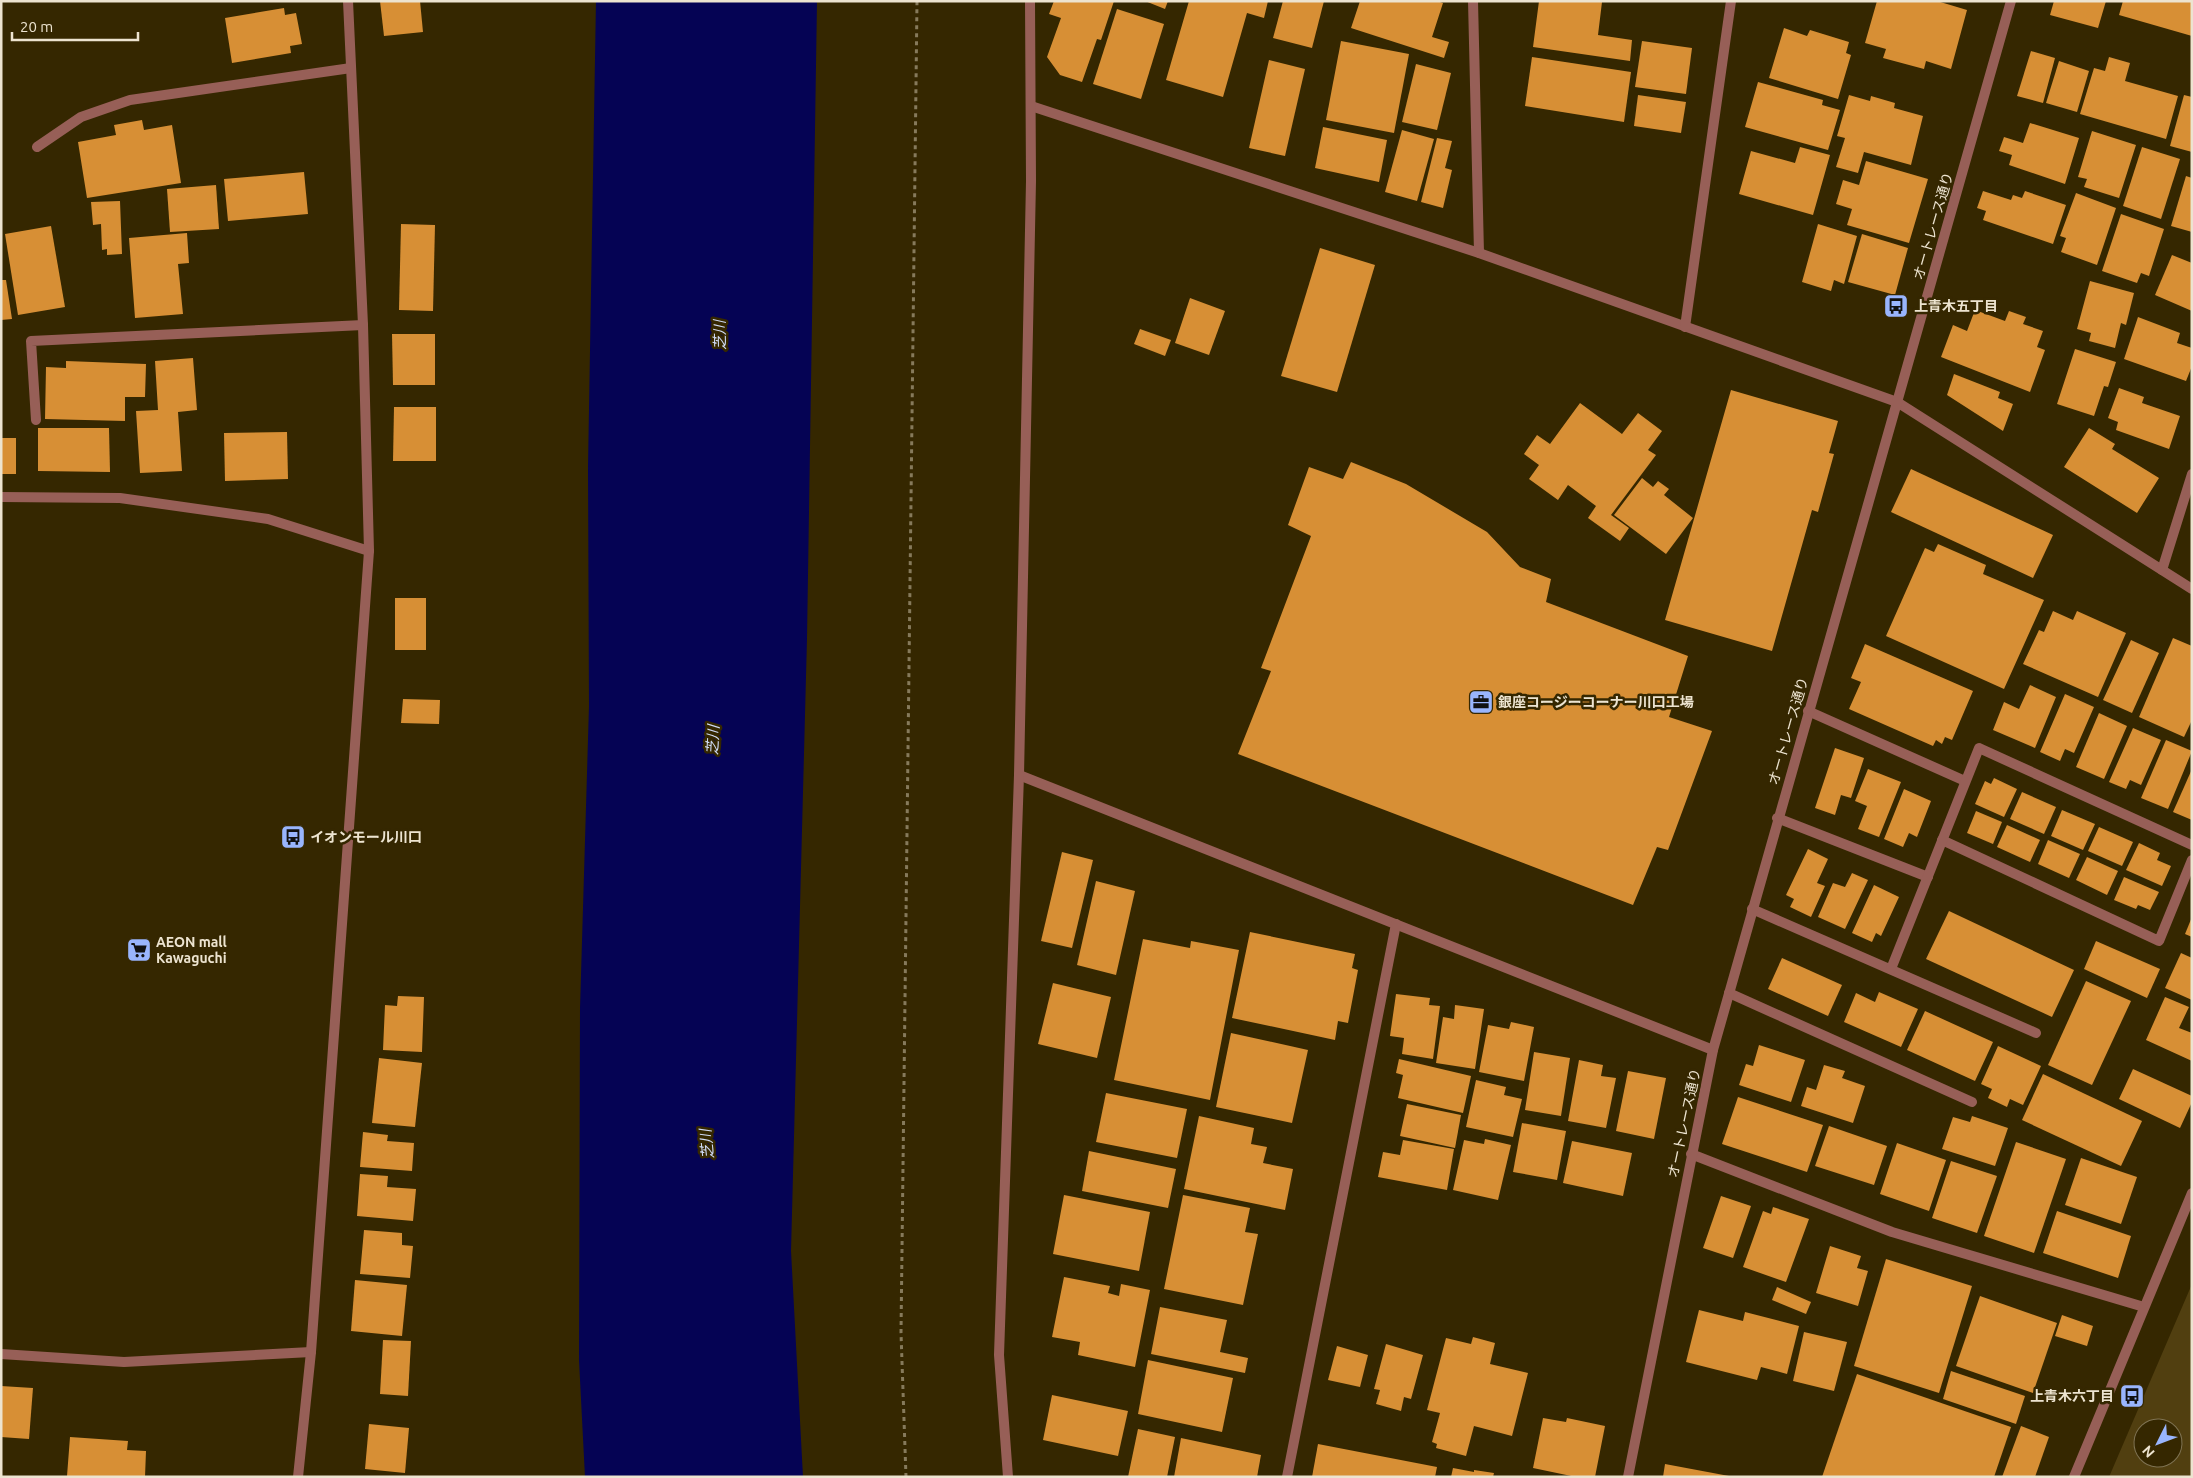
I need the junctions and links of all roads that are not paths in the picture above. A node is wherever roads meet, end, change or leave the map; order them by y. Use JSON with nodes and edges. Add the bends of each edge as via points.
{"nodes":[{"id":1,"x":348,"y":1,"type":"edge"},
{"id":2,"x":1030,"y":1,"type":"edge"},
{"id":3,"x":1473,"y":1,"type":"edge"},
{"id":4,"x":1731,"y":1,"type":"edge"},
{"id":5,"x":2011,"y":1,"type":"edge"},
{"id":6,"x":351,"y":68,"type":"junction"},
{"id":7,"x":1030,"y":106,"type":"junction"},
{"id":8,"x":37,"y":147,"type":"dead end"},
{"id":9,"x":1478,"y":253,"type":"junction"},
{"id":10,"x":363,"y":325,"type":"junction"},
{"id":11,"x":1685,"y":327,"type":"junction"},
{"id":12,"x":1897,"y":402,"type":"junction"},
{"id":13,"x":36,"y":420,"type":"dead end"},
{"id":14,"x":2192,"y":474,"type":"edge"},
{"id":15,"x":1,"y":497,"type":"edge"},
{"id":16,"x":369,"y":551,"type":"junction"},
{"id":17,"x":2162,"y":570,"type":"junction"},
{"id":18,"x":2192,"y":589,"type":"edge"},
{"id":19,"x":1808,"y":711,"type":"junction"},
{"id":20,"x":1019,"y":775,"type":"junction"},
{"id":21,"x":1965,"y":781,"type":"junction"},
{"id":22,"x":1778,"y":818,"type":"junction"},
{"id":23,"x":1942,"y":840,"type":"junction"},
{"id":24,"x":2192,"y":846,"type":"edge"},
{"id":25,"x":2192,"y":860,"type":"edge"},
{"id":26,"x":1928,"y":877,"type":"junction"},
{"id":27,"x":1752,"y":909,"type":"junction"},
{"id":28,"x":1396,"y":924,"type":"junction"},
{"id":29,"x":1891,"y":969,"type":"junction"},
{"id":30,"x":1729,"y":993,"type":"junction"},
{"id":31,"x":2036,"y":1033,"type":"dead end"},
{"id":32,"x":1713,"y":1050,"type":"junction"},
{"id":33,"x":1972,"y":1102,"type":"dead end"},
{"id":34,"x":1691,"y":1154,"type":"junction"},
{"id":35,"x":2192,"y":1193,"type":"edge"},
{"id":36,"x":2144,"y":1307,"type":"junction"},
{"id":37,"x":311,"y":1352,"type":"junction"},
{"id":38,"x":1,"y":1354,"type":"edge"},
{"id":39,"x":298,"y":1477,"type":"edge"},
{"id":40,"x":1008,"y":1477,"type":"edge"},
{"id":41,"x":1287,"y":1477,"type":"edge"},
{"id":42,"x":1628,"y":1477,"type":"edge"},
{"id":43,"x":2074,"y":1477,"type":"edge"}],
"edges":[{"from":1,"to":6,"type":"street"},
{"from":2,"to":7,"type":"street"},
{"from":3,"to":9,"type":"street"},
{"from":4,"to":11,"type":"street"},
{"from":5,"to":12,"type":"street","name":"オートレース通り"},
{"from":6,"to":8,"type":"street","via":[[130,100],[82,117]]},
{"from":6,"to":10,"type":"street"},
{"from":7,"to":9,"type":"street"},
{"from":7,"to":20,"type":"street","via":[[1032,181]]},
{"from":9,"to":11,"type":"street"},
{"from":10,"to":13,"type":"street","via":[[31,341]]},
{"from":10,"to":16,"type":"street"},
{"from":11,"to":12,"type":"street"},
{"from":12,"to":17,"type":"street"},
{"from":12,"to":19,"type":"street","name":"オートレース通り"},
{"from":14,"to":17,"type":"street"},
{"from":15,"to":16,"type":"street","via":[[120,498],[258,517]]},
{"from":16,"to":37,"type":"street"},
{"from":17,"to":18,"type":"street"},
{"from":19,"to":21,"type":"street"},
{"from":19,"to":22,"type":"street","name":"オートレース通り"},
{"from":20,"to":28,"type":"street"},
{"from":20,"to":40,"type":"street","via":[[999,1355]]},
{"from":21,"to":23,"type":"street"},
{"from":21,"to":24,"type":"street","via":[[1978,748]]},
{"from":22,"to":26,"type":"street"},
{"from":22,"to":27,"type":"street","name":"オートレース通り"},
{"from":23,"to":25,"type":"street","via":[[2159,940]]},
{"from":23,"to":26,"type":"street"},
{"from":26,"to":29,"type":"street"},
{"from":27,"to":29,"type":"street"},
{"from":27,"to":30,"type":"street","name":"オートレース通り"},
{"from":28,"to":32,"type":"street"},
{"from":28,"to":41,"type":"street"},
{"from":29,"to":31,"type":"street"},
{"from":30,"to":32,"type":"street","name":"オートレース通り"},
{"from":30,"to":33,"type":"street"},
{"from":32,"to":34,"type":"street","name":"オートレース通り"},
{"from":34,"to":36,"type":"street","via":[[1892,1232]]},
{"from":34,"to":42,"type":"street","name":"オートレース通り"},
{"from":35,"to":36,"type":"street"},
{"from":36,"to":43,"type":"street"},
{"from":37,"to":38,"type":"street","via":[[124,1362]]},
{"from":37,"to":39,"type":"street"}]}
